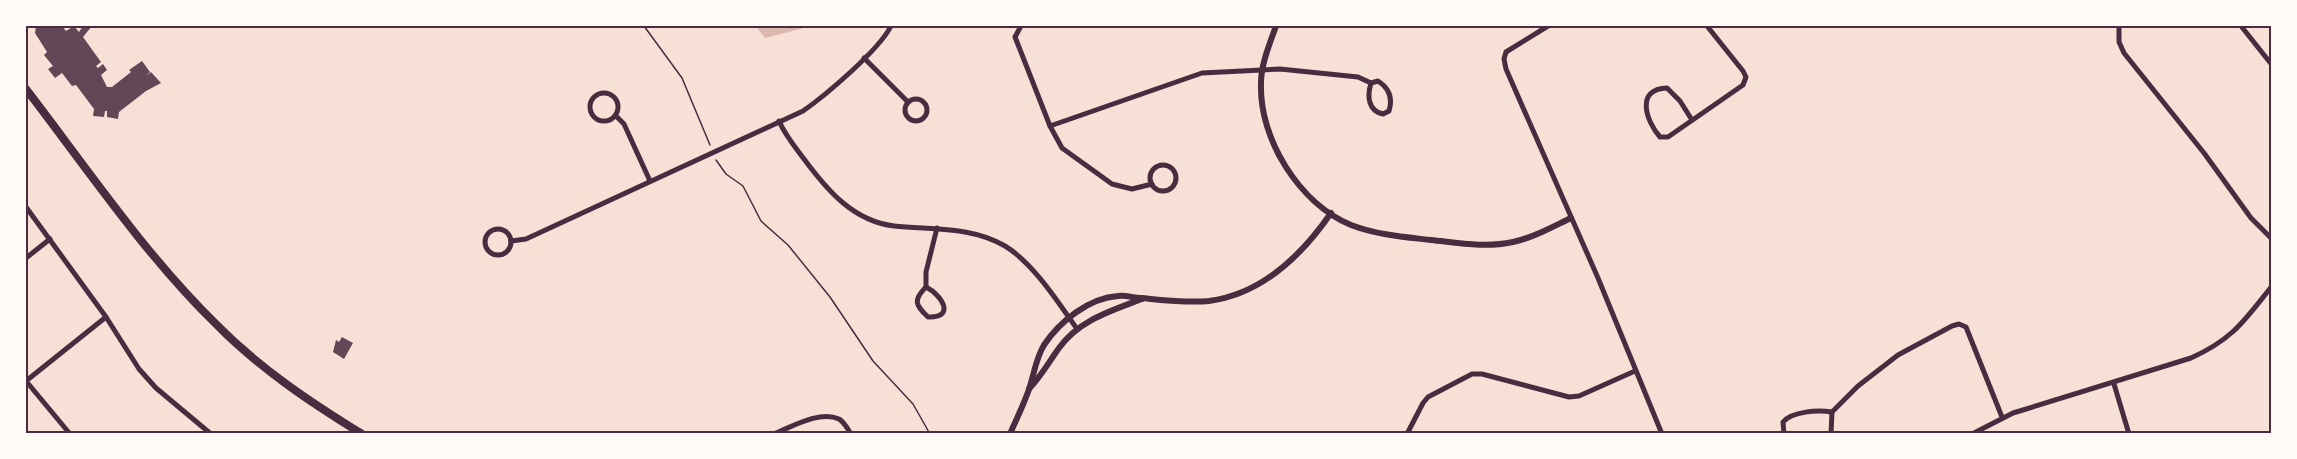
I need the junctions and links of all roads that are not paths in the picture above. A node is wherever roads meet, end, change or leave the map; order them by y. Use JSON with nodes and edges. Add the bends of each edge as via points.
{"nodes":[{"id":1,"x":891,"y":26,"type":"edge"},
{"id":2,"x":1021,"y":26,"type":"edge"},
{"id":3,"x":1276,"y":26,"type":"edge"},
{"id":4,"x":1548,"y":26,"type":"edge"},
{"id":5,"x":1707,"y":26,"type":"edge"},
{"id":6,"x":2119,"y":26,"type":"edge"},
{"id":7,"x":2241,"y":26,"type":"edge"},
{"id":8,"x":864,"y":58,"type":"junction"},
{"id":9,"x":2271,"y":65,"type":"edge"},
{"id":10,"x":1263,"y":70,"type":"junction"},
{"id":11,"x":1371,"y":83,"type":"junction"},
{"id":12,"x":26,"y":89,"type":"edge"},
{"id":13,"x":908,"y":102,"type":"junction"},
{"id":14,"x":616,"y":116,"type":"junction"},
{"id":15,"x":1692,"y":120,"type":"junction"},
{"id":16,"x":779,"y":121,"type":"junction"},
{"id":17,"x":1050,"y":126,"type":"junction"},
{"id":18,"x":650,"y":181,"type":"junction"},
{"id":19,"x":1152,"y":184,"type":"junction"},
{"id":20,"x":26,"y":207,"type":"edge"},
{"id":21,"x":1331,"y":213,"type":"junction"},
{"id":22,"x":1571,"y":218,"type":"junction"},
{"id":23,"x":937,"y":228,"type":"junction"},
{"id":24,"x":50,"y":239,"type":"junction"},
{"id":25,"x":2271,"y":239,"type":"edge"},
{"id":26,"x":511,"y":241,"type":"junction"},
{"id":27,"x":26,"y":258,"type":"edge"},
{"id":28,"x":2271,"y":286,"type":"edge"},
{"id":29,"x":926,"y":287,"type":"junction"},
{"id":30,"x":1142,"y":299,"type":"junction"},
{"id":31,"x":106,"y":316,"type":"junction"},
{"id":32,"x":1069,"y":318,"type":"junction"},
{"id":33,"x":1077,"y":328,"type":"junction"},
{"id":34,"x":1635,"y":371,"type":"junction"},
{"id":35,"x":26,"y":381,"type":"edge"},
{"id":36,"x":2114,"y":384,"type":"junction"},
{"id":37,"x":1029,"y":390,"type":"junction"},
{"id":38,"x":1832,"y":412,"type":"junction"},
{"id":39,"x":2002,"y":417,"type":"junction"},
{"id":40,"x":70,"y":434,"type":"edge"},
{"id":41,"x":211,"y":434,"type":"edge"},
{"id":42,"x":362,"y":434,"type":"edge"},
{"id":43,"x":774,"y":434,"type":"edge"},
{"id":44,"x":851,"y":434,"type":"edge"},
{"id":45,"x":1010,"y":434,"type":"edge"},
{"id":46,"x":1407,"y":434,"type":"edge"},
{"id":47,"x":1662,"y":434,"type":"edge"},
{"id":48,"x":1784,"y":434,"type":"edge"},
{"id":49,"x":1831,"y":434,"type":"edge"},
{"id":50,"x":1972,"y":434,"type":"edge"},
{"id":51,"x":2129,"y":434,"type":"edge"}],
"edges":[{"from":1,"to":8,"type":"street"},
{"from":2,"to":17,"type":"street","via":[[1015,38]]},
{"from":3,"to":10,"type":"street"},
{"from":4,"to":22,"type":"street","via":[[1512,47],[1504,59]]},
{"from":5,"to":15,"type":"street","via":[[1746,77],[1743,84]]},
{"from":6,"to":25,"type":"street","via":[[2124,53]]},
{"from":7,"to":9,"type":"street"},
{"from":8,"to":13,"type":"street"},
{"from":8,"to":16,"type":"street","via":[[824,96]]},
{"from":10,"to":11,"type":"street","via":[[1358,77]]},
{"from":10,"to":17,"type":"street","via":[[1202,73]]},
{"from":10,"to":21,"type":"street","via":[[1264,110],[1273,141],[1288,170],[1309,196]]},
{"from":11,"to":11,"type":"street","via":[[1372,107],[1377,113],[1389,111],[1390,94],[1378,81]]},
{"from":12,"to":42,"type":"main road","via":[[156,259],[217,326],[307,399]]},
{"from":13,"to":13,"type":"street","via":[[905,111],[910,119],[924,118],[928,112],[926,104],[920,99]]},
{"from":14,"to":14,"type":"street","via":[[619,107],[612,95],[603,93],[593,99],[590,108],[596,118],[605,122]]},
{"from":14,"to":18,"type":"street","via":[[624,124]]},
{"from":15,"to":15,"type":"street","via":[[1667,88],[1652,91],[1646,99],[1645,106],[1660,137],[1668,137]]},
{"from":16,"to":18,"type":"street"},
{"from":16,"to":23,"type":"street","via":[[816,176],[839,201],[891,226]]},
{"from":17,"to":19,"type":"street","via":[[1062,148],[1112,184],[1132,189]]},
{"from":18,"to":26,"type":"street","via":[[526,239]]},
{"from":19,"to":19,"type":"street","via":[[1159,190],[1169,189],[1176,181],[1175,173],[1169,166],[1158,166],[1151,172]]},
{"from":20,"to":24,"type":"street"},
{"from":21,"to":22,"type":"street","via":[[1369,231],[1488,246],[1532,237]]},
{"from":21,"to":30,"type":"street","via":[[1290,261],[1256,286],[1210,300]]},
{"from":22,"to":34,"type":"street"},
{"from":23,"to":29,"type":"street"},
{"from":23,"to":32,"type":"street","via":[[987,237],[1005,246],[1023,259]]},
{"from":24,"to":27,"type":"street"},
{"from":24,"to":31,"type":"street"},
{"from":26,"to":26,"type":"street","via":[[506,232],[498,229],[490,232],[484,242],[487,250],[497,255],[506,253]]},
{"from":28,"to":36,"type":"street","via":[[2236,330],[2215,347]]},
{"from":29,"to":29,"type":"street","via":[[916,300],[928,317],[936,317],[944,308],[943,301]]},
{"from":30,"to":32,"type":"street","via":[[1119,296],[1095,302]]},
{"from":30,"to":33,"type":"street"},
{"from":31,"to":35,"type":"street"},
{"from":31,"to":41,"type":"street","via":[[146,377]]},
{"from":32,"to":33,"type":"street"},
{"from":32,"to":37,"type":"street","via":[[1045,344],[1034,365]]},
{"from":33,"to":37,"type":"street"},
{"from":34,"to":46,"type":"street","via":[[1569,397],[1472,374],[1428,397]]},
{"from":34,"to":47,"type":"street"},
{"from":35,"to":40,"type":"street"},
{"from":36,"to":39,"type":"street"},
{"from":36,"to":51,"type":"street"},
{"from":37,"to":45,"type":"street"},
{"from":38,"to":39,"type":"street","via":[[1898,355],[1959,324],[1966,327]]},
{"from":38,"to":48,"type":"street","via":[[1787,416]]},
{"from":38,"to":49,"type":"street"},
{"from":39,"to":50,"type":"street"},
{"from":43,"to":44,"type":"street","via":[[830,417],[843,422]]}]}
